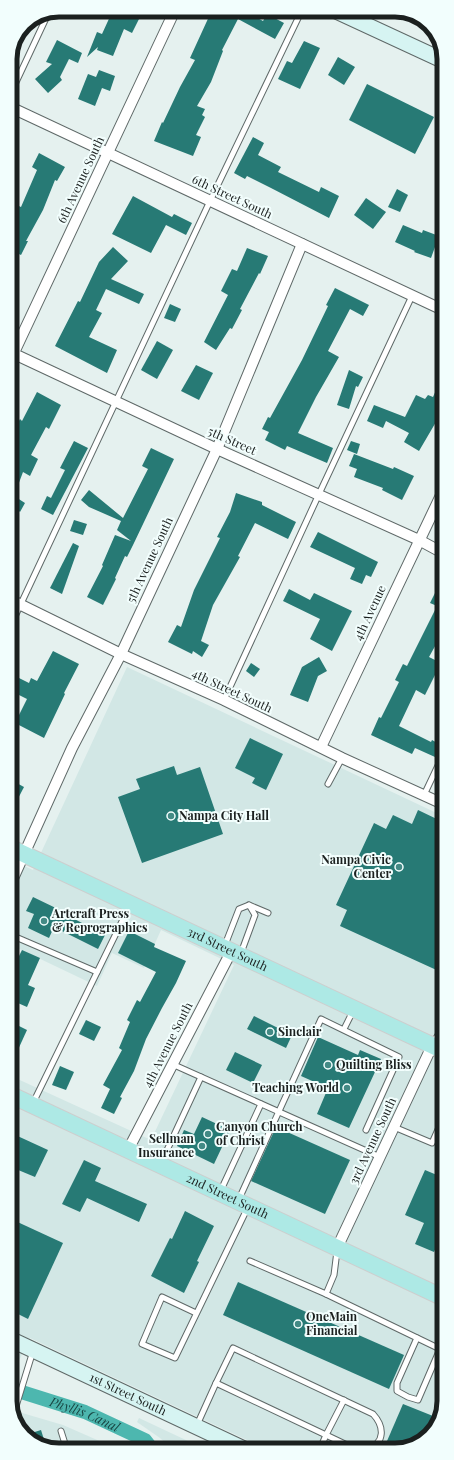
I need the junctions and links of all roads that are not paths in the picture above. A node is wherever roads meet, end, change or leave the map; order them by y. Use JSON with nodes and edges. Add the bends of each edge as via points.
{"nodes":[{"id":1,"x":172,"y":17,"type":"edge"},
{"id":2,"x":299,"y":17,"type":"edge"},
{"id":3,"x":349,"y":17,"type":"edge"},
{"id":4,"x":45,"y":19,"type":"edge"},
{"id":5,"x":437,"y":58,"type":"edge"},
{"id":6,"x":17,"y":80,"type":"edge"},
{"id":7,"x":17,"y":110,"type":"edge"},
{"id":8,"x":108,"y":153,"type":"junction"},
{"id":9,"x":210,"y":201,"type":"junction"},
{"id":10,"x":302,"y":244,"type":"junction"},
{"id":11,"x":412,"y":296,"type":"junction"},
{"id":12,"x":437,"y":307,"type":"edge"},
{"id":13,"x":17,"y":345,"type":"edge"},
{"id":14,"x":17,"y":358,"type":"edge"},
{"id":15,"x":117,"y":401,"type":"junction"},
{"id":16,"x":218,"y":449,"type":"junction"},
{"id":17,"x":319,"y":494,"type":"junction"},
{"id":18,"x":437,"y":504,"type":"edge"},
{"id":19,"x":419,"y":540,"type":"junction"},
{"id":20,"x":437,"y":550,"type":"edge"},
{"id":21,"x":17,"y":603,"type":"edge"},
{"id":22,"x":20,"y":605,"type":"junction"},
{"id":23,"x":17,"y":612,"type":"edge"},
{"id":24,"x":121,"y":654,"type":"junction"},
{"id":25,"x":224,"y":700,"type":"junction"},
{"id":26,"x":321,"y":747,"type":"junction"},
{"id":27,"x":342,"y":758,"type":"junction"},
{"id":28,"x":437,"y":768,"type":"edge"},
{"id":29,"x":328,"y":784,"type":"dead end"},
{"id":30,"x":424,"y":795,"type":"junction"},
{"id":31,"x":437,"y":801,"type":"edge"},
{"id":32,"x":18,"y":851,"type":"edge"},
{"id":33,"x":130,"y":904,"type":"junction"},
{"id":34,"x":249,"y":905,"type":"junction"},
{"id":35,"x":268,"y":913,"type":"dead end"},
{"id":36,"x":17,"y":938,"type":"edge"},
{"id":37,"x":232,"y":952,"type":"junction"},
{"id":38,"x":97,"y":972,"type":"junction"},
{"id":39,"x":353,"y":1009,"type":"junction"},
{"id":40,"x":344,"y":1029,"type":"junction"},
{"id":41,"x":437,"y":1049,"type":"edge"},
{"id":42,"x":437,"y":1051,"type":"edge"},
{"id":43,"x":172,"y":1064,"type":"junction"},
{"id":44,"x":201,"y":1077,"type":"junction"},
{"id":45,"x":17,"y":1098,"type":"edge"},
{"id":46,"x":261,"y":1104,"type":"junction"},
{"id":47,"x":32,"y":1105,"type":"junction"},
{"id":48,"x":278,"y":1112,"type":"junction"},
{"id":49,"x":394,"y":1127,"type":"junction"},
{"id":50,"x":366,"y":1130,"type":"dead end"},
{"id":51,"x":437,"y":1132,"type":"edge"},
{"id":52,"x":128,"y":1150,"type":"junction"},
{"id":53,"x":380,"y":1158,"type":"junction"},
{"id":54,"x":160,"y":1165,"type":"junction"},
{"id":55,"x":220,"y":1193,"type":"junction"},
{"id":56,"x":243,"y":1204,"type":"junction"},
{"id":57,"x":338,"y":1248,"type":"junction"},
{"id":58,"x":250,"y":1261,"type":"dead end"},
{"id":59,"x":437,"y":1293,"type":"edge"},
{"id":60,"x":326,"y":1294,"type":"junction"},
{"id":61,"x":196,"y":1313,"type":"junction"},
{"id":62,"x":417,"y":1338,"type":"junction"},
{"id":63,"x":17,"y":1342,"type":"edge"},
{"id":64,"x":437,"y":1348,"type":"edge"},
{"id":65,"x":33,"y":1350,"type":"junction"},
{"id":66,"x":437,"y":1356,"type":"edge"},
{"id":67,"x":216,"y":1383,"type":"junction"},
{"id":68,"x":344,"y":1400,"type":"junction"},
{"id":69,"x":17,"y":1402,"type":"edge"},
{"id":70,"x":196,"y":1427,"type":"junction"},
{"id":71,"x":61,"y":1431,"type":"dead end"},
{"id":72,"x":326,"y":1435,"type":"junction"},
{"id":73,"x":65,"y":1443,"type":"edge"},
{"id":74,"x":231,"y":1443,"type":"edge"},
{"id":75,"x":323,"y":1443,"type":"edge"},
{"id":76,"x":343,"y":1443,"type":"edge"},
{"id":77,"x":378,"y":1443,"type":"edge"}],
"edges":[{"from":1,"to":8,"type":"street","name":"6th Avenue South"},
{"from":2,"to":9,"type":"lane"},
{"from":3,"to":5,"type":"street"},
{"from":4,"to":6,"type":"lane"},
{"from":7,"to":8,"type":"street","name":"6th Street South"},
{"from":8,"to":9,"type":"street","name":"6th Street South"},
{"from":8,"to":13,"type":"street","name":"6th Avenue South"},
{"from":9,"to":10,"type":"street","name":"6th Street South"},
{"from":9,"to":15,"type":"lane"},
{"from":10,"to":11,"type":"street","name":"6th Street South"},
{"from":10,"to":16,"type":"street","name":"5th Avenue South"},
{"from":11,"to":12,"type":"street","name":"6th Street South"},
{"from":11,"to":17,"type":"lane"},
{"from":14,"to":15,"type":"street","name":"5th Street"},
{"from":15,"to":16,"type":"street","name":"5th Street"},
{"from":15,"to":22,"type":"lane"},
{"from":16,"to":17,"type":"street","name":"5th Street"},
{"from":16,"to":24,"type":"street","name":"5th Avenue South"},
{"from":17,"to":19,"type":"street","name":"5th Street"},
{"from":17,"to":25,"type":"lane"},
{"from":18,"to":19,"type":"street","name":"4th Avenue"},
{"from":19,"to":20,"type":"street","name":"5th Street"},
{"from":19,"to":26,"type":"street","name":"4th Avenue"},
{"from":21,"to":22,"type":"street","name":"4th Street South"},
{"from":22,"to":23,"type":"lane"},
{"from":22,"to":24,"type":"street","name":"4th Street South"},
{"from":24,"to":25,"type":"street","name":"4th Street South"},
{"from":24,"to":32,"type":"street","name":"5th Avenue South"},
{"from":25,"to":26,"type":"street","name":"4th Street South"},
{"from":26,"to":27,"type":"street","name":"4th Street South"},
{"from":27,"to":29,"type":"lane"},
{"from":27,"to":30,"type":"street","name":"4th Street South"},
{"from":28,"to":30,"type":"lane"},
{"from":30,"to":31,"type":"street","name":"4th Street South"},
{"from":32,"to":33,"type":"main road","name":"3rd Street South"},
{"from":33,"to":37,"type":"main road","name":"3rd Street South"},
{"from":33,"to":38,"type":"lane"},
{"from":34,"to":35,"type":"lane"},
{"from":34,"to":37,"type":"lane","via":[[239,909]]},
{"from":34,"to":37,"type":"lane","via":[[255,915]]},
{"from":36,"to":38,"type":"lane"},
{"from":37,"to":39,"type":"main road","name":"3rd Street South"},
{"from":37,"to":43,"type":"street","name":"4th Avenue South"},
{"from":38,"to":47,"type":"lane"},
{"from":39,"to":40,"type":"lane"},
{"from":39,"to":41,"type":"main road","name":"3rd Street South"},
{"from":40,"to":48,"type":"lane","via":[[321,1019]]},
{"from":40,"to":50,"type":"lane","via":[[399,1057]]},
{"from":42,"to":49,"type":"street","name":"3rd Avenue South"},
{"from":43,"to":44,"type":"lane"},
{"from":43,"to":52,"type":"street","name":"4th Avenue South"},
{"from":44,"to":46,"type":"lane"},
{"from":44,"to":54,"type":"lane"},
{"from":45,"to":47,"type":"main road","name":"2nd Street South"},
{"from":46,"to":48,"type":"lane"},
{"from":46,"to":55,"type":"lane"},
{"from":47,"to":52,"type":"main road","name":"2nd Street South"},
{"from":48,"to":53,"type":"lane"},
{"from":48,"to":56,"type":"lane"},
{"from":49,"to":51,"type":"lane","via":[[432,1144]]},
{"from":49,"to":53,"type":"street","name":"3rd Avenue South"},
{"from":52,"to":54,"type":"main road","name":"2nd Street South"},
{"from":53,"to":57,"type":"street","name":"3rd Avenue South"},
{"from":54,"to":55,"type":"main road","name":"2nd Street South"},
{"from":55,"to":56,"type":"main road","name":"2nd Street South"},
{"from":56,"to":57,"type":"main road","name":"2nd Street South"},
{"from":56,"to":61,"type":"lane"},
{"from":57,"to":59,"type":"main road","name":"2nd Street South"},
{"from":57,"to":60,"type":"lane","via":[[334,1275]]},
{"from":58,"to":60,"type":"lane"},
{"from":60,"to":62,"type":"lane"},
{"from":61,"to":61,"type":"lane","via":[[175,1358],[142,1344],[162,1297]]},
{"from":62,"to":64,"type":"lane"},
{"from":62,"to":66,"type":"lane","via":[[397,1383],[397,1391],[418,1400]]},
{"from":63,"to":65,"type":"street","name":"1st Street South"},
{"from":65,"to":69,"type":"lane"},
{"from":65,"to":70,"type":"street","name":"1st Street South"},
{"from":67,"to":68,"type":"lane","via":[[233,1348]]},
{"from":67,"to":70,"type":"lane"},
{"from":67,"to":72,"type":"lane"},
{"from":68,"to":72,"type":"lane"},
{"from":68,"to":77,"type":"lane","via":[[373,1414],[378,1420],[382,1427]]},
{"from":70,"to":74,"type":"street","name":"1st Street South"},
{"from":71,"to":73,"type":"lane"},
{"from":72,"to":75,"type":"lane"},
{"from":72,"to":76,"type":"lane"}]}
